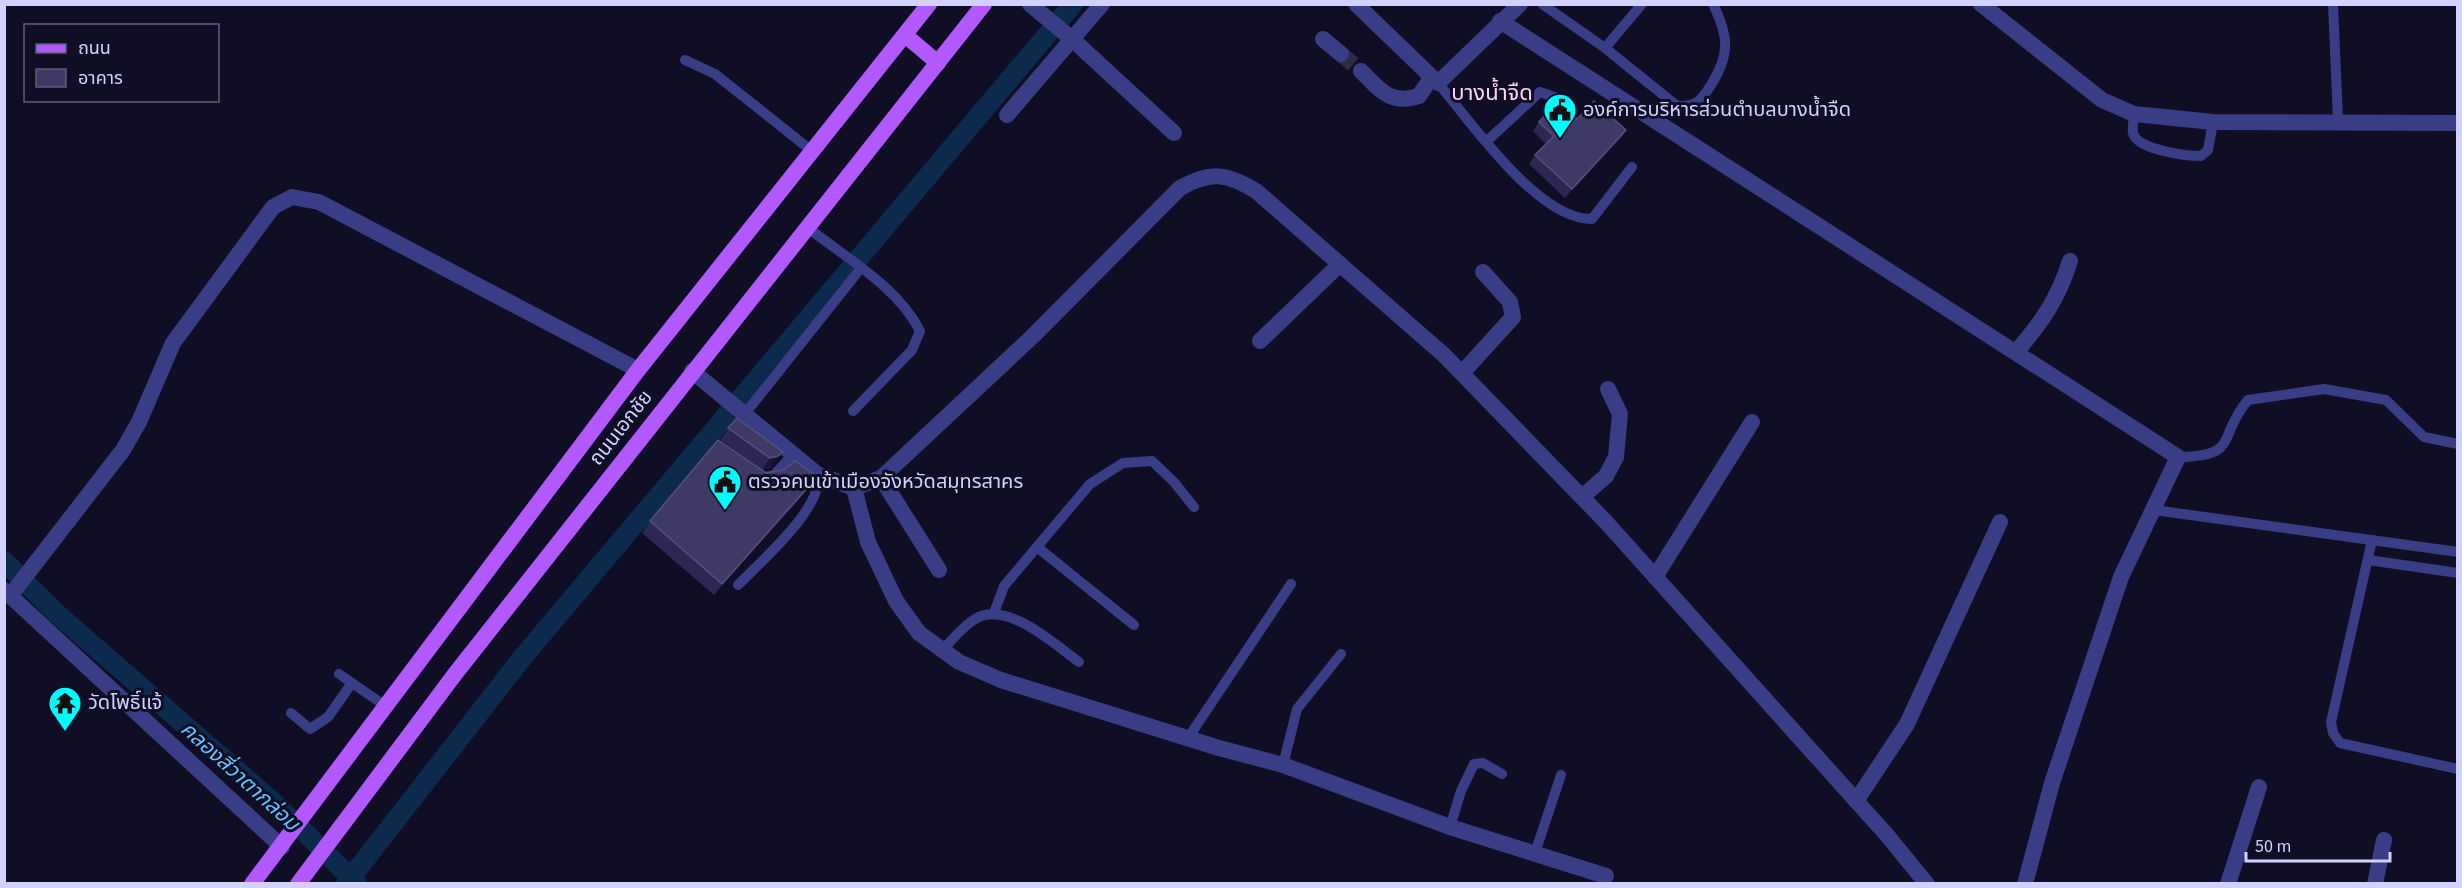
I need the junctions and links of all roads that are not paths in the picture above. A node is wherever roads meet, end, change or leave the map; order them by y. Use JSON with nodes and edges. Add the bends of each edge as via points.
{"nodes":[{"id":1,"x":929,"y":4,"type":"edge"},
{"id":2,"x":984,"y":4,"type":"edge"},
{"id":3,"x":1102,"y":4,"type":"edge"},
{"id":4,"x":1356,"y":4,"type":"edge"},
{"id":5,"x":1520,"y":4,"type":"edge"},
{"id":6,"x":1542,"y":4,"type":"edge"},
{"id":7,"x":1642,"y":4,"type":"edge"},
{"id":8,"x":1713,"y":4,"type":"edge"},
{"id":9,"x":1981,"y":4,"type":"edge"},
{"id":10,"x":2332,"y":4,"type":"edge"},
{"id":11,"x":1032,"y":6,"type":"edge"},
{"id":12,"x":1500,"y":21,"type":"junction"},
{"id":13,"x":905,"y":35,"type":"junction"},
{"id":14,"x":1067,"y":36,"type":"junction"},
{"id":15,"x":1323,"y":39,"type":"dead end"},
{"id":16,"x":1605,"y":48,"type":"junction"},
{"id":17,"x":1341,"y":54,"type":"tunnel mouth"},
{"id":18,"x":685,"y":60,"type":"dead end"},
{"id":19,"x":938,"y":63,"type":"junction"},
{"id":20,"x":1361,"y":71,"type":"tunnel mouth"},
{"id":21,"x":1434,"y":80,"type":"junction"},
{"id":22,"x":1563,"y":100,"type":"dead end"},
{"id":23,"x":2134,"y":114,"type":"junction"},
{"id":24,"x":1007,"y":115,"type":"dead end"},
{"id":25,"x":2338,"y":120,"type":"junction"},
{"id":26,"x":2213,"y":122,"type":"junction"},
{"id":27,"x":2457,"y":123,"type":"edge"},
{"id":28,"x":1173,"y":133,"type":"dead end"},
{"id":29,"x":1487,"y":141,"type":"junction"},
{"id":30,"x":812,"y":151,"type":"junction"},
{"id":31,"x":1632,"y":166,"type":"dead end"},
{"id":32,"x":807,"y":227,"type":"junction"},
{"id":33,"x":2070,"y":261,"type":"dead end"},
{"id":34,"x":1340,"y":264,"type":"junction"},
{"id":35,"x":858,"y":265,"type":"junction"},
{"id":36,"x":1483,"y":272,"type":"dead end"},
{"id":37,"x":1260,"y":341,"type":"dead end"},
{"id":38,"x":2016,"y":352,"type":"junction"},
{"id":39,"x":638,"y":370,"type":"junction"},
{"id":40,"x":692,"y":371,"type":"junction"},
{"id":41,"x":1462,"y":373,"type":"junction"},
{"id":42,"x":1608,"y":389,"type":"dead end"},
{"id":43,"x":852,"y":411,"type":"dead end"},
{"id":44,"x":744,"y":415,"type":"junction"},
{"id":45,"x":1752,"y":422,"type":"dead end"},
{"id":46,"x":2457,"y":444,"type":"edge"},
{"id":47,"x":792,"y":455,"type":"junction"},
{"id":48,"x":2178,"y":457,"type":"junction"},
{"id":49,"x":751,"y":471,"type":"edge"},
{"id":50,"x":817,"y":474,"type":"junction"},
{"id":51,"x":881,"y":478,"type":"junction"},
{"id":52,"x":854,"y":488,"type":"junction"},
{"id":53,"x":1582,"y":497,"type":"junction"},
{"id":54,"x":1194,"y":507,"type":"dead end"},
{"id":55,"x":2154,"y":510,"type":"junction"},
{"id":56,"x":2000,"y":522,"type":"dead end"},
{"id":57,"x":2372,"y":540,"type":"junction"},
{"id":58,"x":1037,"y":547,"type":"junction"},
{"id":59,"x":2457,"y":552,"type":"edge"},
{"id":60,"x":2368,"y":560,"type":"junction"},
{"id":61,"x":939,"y":570,"type":"dead end"},
{"id":62,"x":2457,"y":573,"type":"edge"},
{"id":63,"x":1655,"y":577,"type":"junction"},
{"id":64,"x":1291,"y":584,"type":"dead end"},
{"id":65,"x":738,"y":585,"type":"edge"},
{"id":66,"x":11,"y":590,"type":"edge"},
{"id":67,"x":994,"y":613,"type":"junction"},
{"id":68,"x":1134,"y":625,"type":"dead end"},
{"id":69,"x":941,"y":652,"type":"junction"},
{"id":70,"x":1341,"y":654,"type":"dead end"},
{"id":71,"x":1079,"y":662,"type":"dead end"},
{"id":72,"x":339,"y":674,"type":"dead end"},
{"id":73,"x":352,"y":683,"type":"junction"},
{"id":74,"x":387,"y":707,"type":"junction"},
{"id":75,"x":291,"y":713,"type":"dead end"},
{"id":76,"x":1188,"y":738,"type":"junction"},
{"id":77,"x":1283,"y":765,"type":"junction"},
{"id":78,"x":2457,"y":769,"type":"edge"},
{"id":79,"x":1503,"y":774,"type":"dead end"},
{"id":80,"x":1561,"y":775,"type":"dead end"},
{"id":81,"x":2259,"y":787,"type":"dead end"},
{"id":82,"x":1856,"y":801,"type":"junction"},
{"id":83,"x":1450,"y":827,"type":"junction"},
{"id":84,"x":2384,"y":840,"type":"dead end"},
{"id":85,"x":286,"y":842,"type":"junction"},
{"id":86,"x":1535,"y":853,"type":"junction"},
{"id":87,"x":1606,"y":876,"type":"dead end"},
{"id":88,"x":305,"y":881,"type":"edge"},
{"id":89,"x":252,"y":884,"type":"edge"},
{"id":90,"x":1927,"y":884,"type":"edge"},
{"id":91,"x":2025,"y":884,"type":"edge"},
{"id":92,"x":2228,"y":884,"type":"edge"},
{"id":93,"x":2375,"y":884,"type":"edge"}],
"edges":[{"from":1,"to":13,"type":"main road","name":"ถนนเอกชัย"},
{"from":2,"to":19,"type":"main road","name":"ถนนเอกชัย"},
{"from":3,"to":14,"type":"street"},
{"from":4,"to":21,"type":"street"},
{"from":5,"to":12,"type":"street"},
{"from":6,"to":16,"type":"lane"},
{"from":7,"to":16,"type":"lane"},
{"from":8,"to":16,"type":"lane","via":[[1722,22],[1724,64],[1700,102],[1677,106]]},
{"from":9,"to":23,"type":"street","via":[[2102,99]]},
{"from":10,"to":25,"type":"lane"},
{"from":11,"to":14,"type":"street"},
{"from":12,"to":21,"type":"street"},
{"from":12,"to":38,"type":"street"},
{"from":13,"to":19,"type":"main road"},
{"from":13,"to":30,"type":"main road","name":"ถนนเอกชัย"},
{"from":14,"to":24,"type":"street"},
{"from":14,"to":28,"type":"street"},
{"from":15,"to":17,"type":"street"},
{"from":18,"to":30,"type":"lane","via":[[715,74]]},
{"from":19,"to":32,"type":"main road","name":"ถนนเอกชัย"},
{"from":20,"to":21,"type":"street","via":[[1384,94],[1403,101],[1419,96]]},
{"from":21,"to":29,"type":"lane"},
{"from":22,"to":29,"type":"lane","via":[[1540,92]]},
{"from":23,"to":26,"type":"street"},
{"from":23,"to":26,"type":"lane","via":[[2136,140],[2185,156],[2201,156],[2208,150]]},
{"from":25,"to":26,"type":"street"},
{"from":25,"to":27,"type":"street"},
{"from":29,"to":31,"type":"lane","via":[[1530,190],[1576,220],[1592,219]]},
{"from":30,"to":39,"type":"main road","name":"ถนนเอกชัย"},
{"from":32,"to":35,"type":"lane"},
{"from":32,"to":40,"type":"main road","name":"ถนนเอกชัย"},
{"from":33,"to":38,"type":"street","via":[[2043,320]]},
{"from":34,"to":37,"type":"street"},
{"from":34,"to":41,"type":"street"},
{"from":34,"to":51,"type":"street","via":[[1238,180],[1225,175],[1195,179],[1180,188],[1033,336]]},
{"from":35,"to":43,"type":"lane","via":[[910,312],[920,332],[912,350]]},
{"from":35,"to":44,"type":"lane"},
{"from":36,"to":41,"type":"street","via":[[1510,302],[1513,317]]},
{"from":38,"to":48,"type":"street"},
{"from":39,"to":66,"type":"street","via":[[318,202],[292,196],[273,207],[173,343],[123,450]]},
{"from":39,"to":74,"type":"main road","name":"ถนนเอกชัย"},
{"from":40,"to":44,"type":"street"},
{"from":40,"to":88,"type":"main road","name":"ถนนเอกชัย","via":[[354,807],[317,856]]},
{"from":41,"to":53,"type":"street"},
{"from":42,"to":53,"type":"street","via":[[1620,414],[1616,457],[1606,476]]},
{"from":44,"to":47,"type":"street"},
{"from":45,"to":63,"type":"street"},
{"from":46,"to":48,"type":"lane","via":[[2424,437],[2386,400],[2324,389],[2248,400],[2236,414],[2224,446],[2214,453]]},
{"from":47,"to":49,"type":"lane","via":[[774,476],[760,478]]},
{"from":47,"to":50,"type":"street"},
{"from":48,"to":55,"type":"street"},
{"from":50,"to":52,"type":"street"},
{"from":50,"to":65,"type":"lane","via":[[819,482],[810,509]]},
{"from":51,"to":52,"type":"street"},
{"from":51,"to":61,"type":"street"},
{"from":52,"to":69,"type":"street","via":[[868,542],[896,601],[919,633]]},
{"from":53,"to":63,"type":"street"},
{"from":54,"to":58,"type":"lane","via":[[1152,461],[1123,463],[1090,484]]},
{"from":55,"to":57,"type":"lane"},
{"from":55,"to":91,"type":"street","via":[[2121,577],[2052,783]]},
{"from":56,"to":82,"type":"street","via":[[1907,724]]},
{"from":57,"to":59,"type":"lane"},
{"from":57,"to":60,"type":"lane"},
{"from":58,"to":67,"type":"lane","via":[[1004,586]]},
{"from":58,"to":68,"type":"lane"},
{"from":60,"to":62,"type":"lane"},
{"from":60,"to":78,"type":"lane","via":[[2331,722],[2333,733],[2340,743]]},
{"from":63,"to":82,"type":"street"},
{"from":64,"to":76,"type":"lane"},
{"from":66,"to":85,"type":"street"},
{"from":67,"to":69,"type":"lane","via":[[976,618]]},
{"from":67,"to":71,"type":"lane","via":[[1023,623]]},
{"from":69,"to":76,"type":"street","via":[[1000,680]]},
{"from":70,"to":77,"type":"lane","via":[[1297,710]]},
{"from":72,"to":73,"type":"lane"},
{"from":73,"to":74,"type":"lane"},
{"from":73,"to":75,"type":"lane","via":[[328,717],[310,729]]},
{"from":74,"to":85,"type":"main road","name":"ถนนเอกชัย"},
{"from":76,"to":77,"type":"street"},
{"from":77,"to":83,"type":"street"},
{"from":79,"to":83,"type":"lane","via":[[1483,763],[1474,764]]},
{"from":80,"to":86,"type":"lane"},
{"from":81,"to":92,"type":"street"},
{"from":82,"to":90,"type":"street"},
{"from":83,"to":86,"type":"street"},
{"from":84,"to":93,"type":"street"},
{"from":85,"to":89,"type":"main road","name":"ถนนเอกชัย"},
{"from":86,"to":87,"type":"street"}]}
